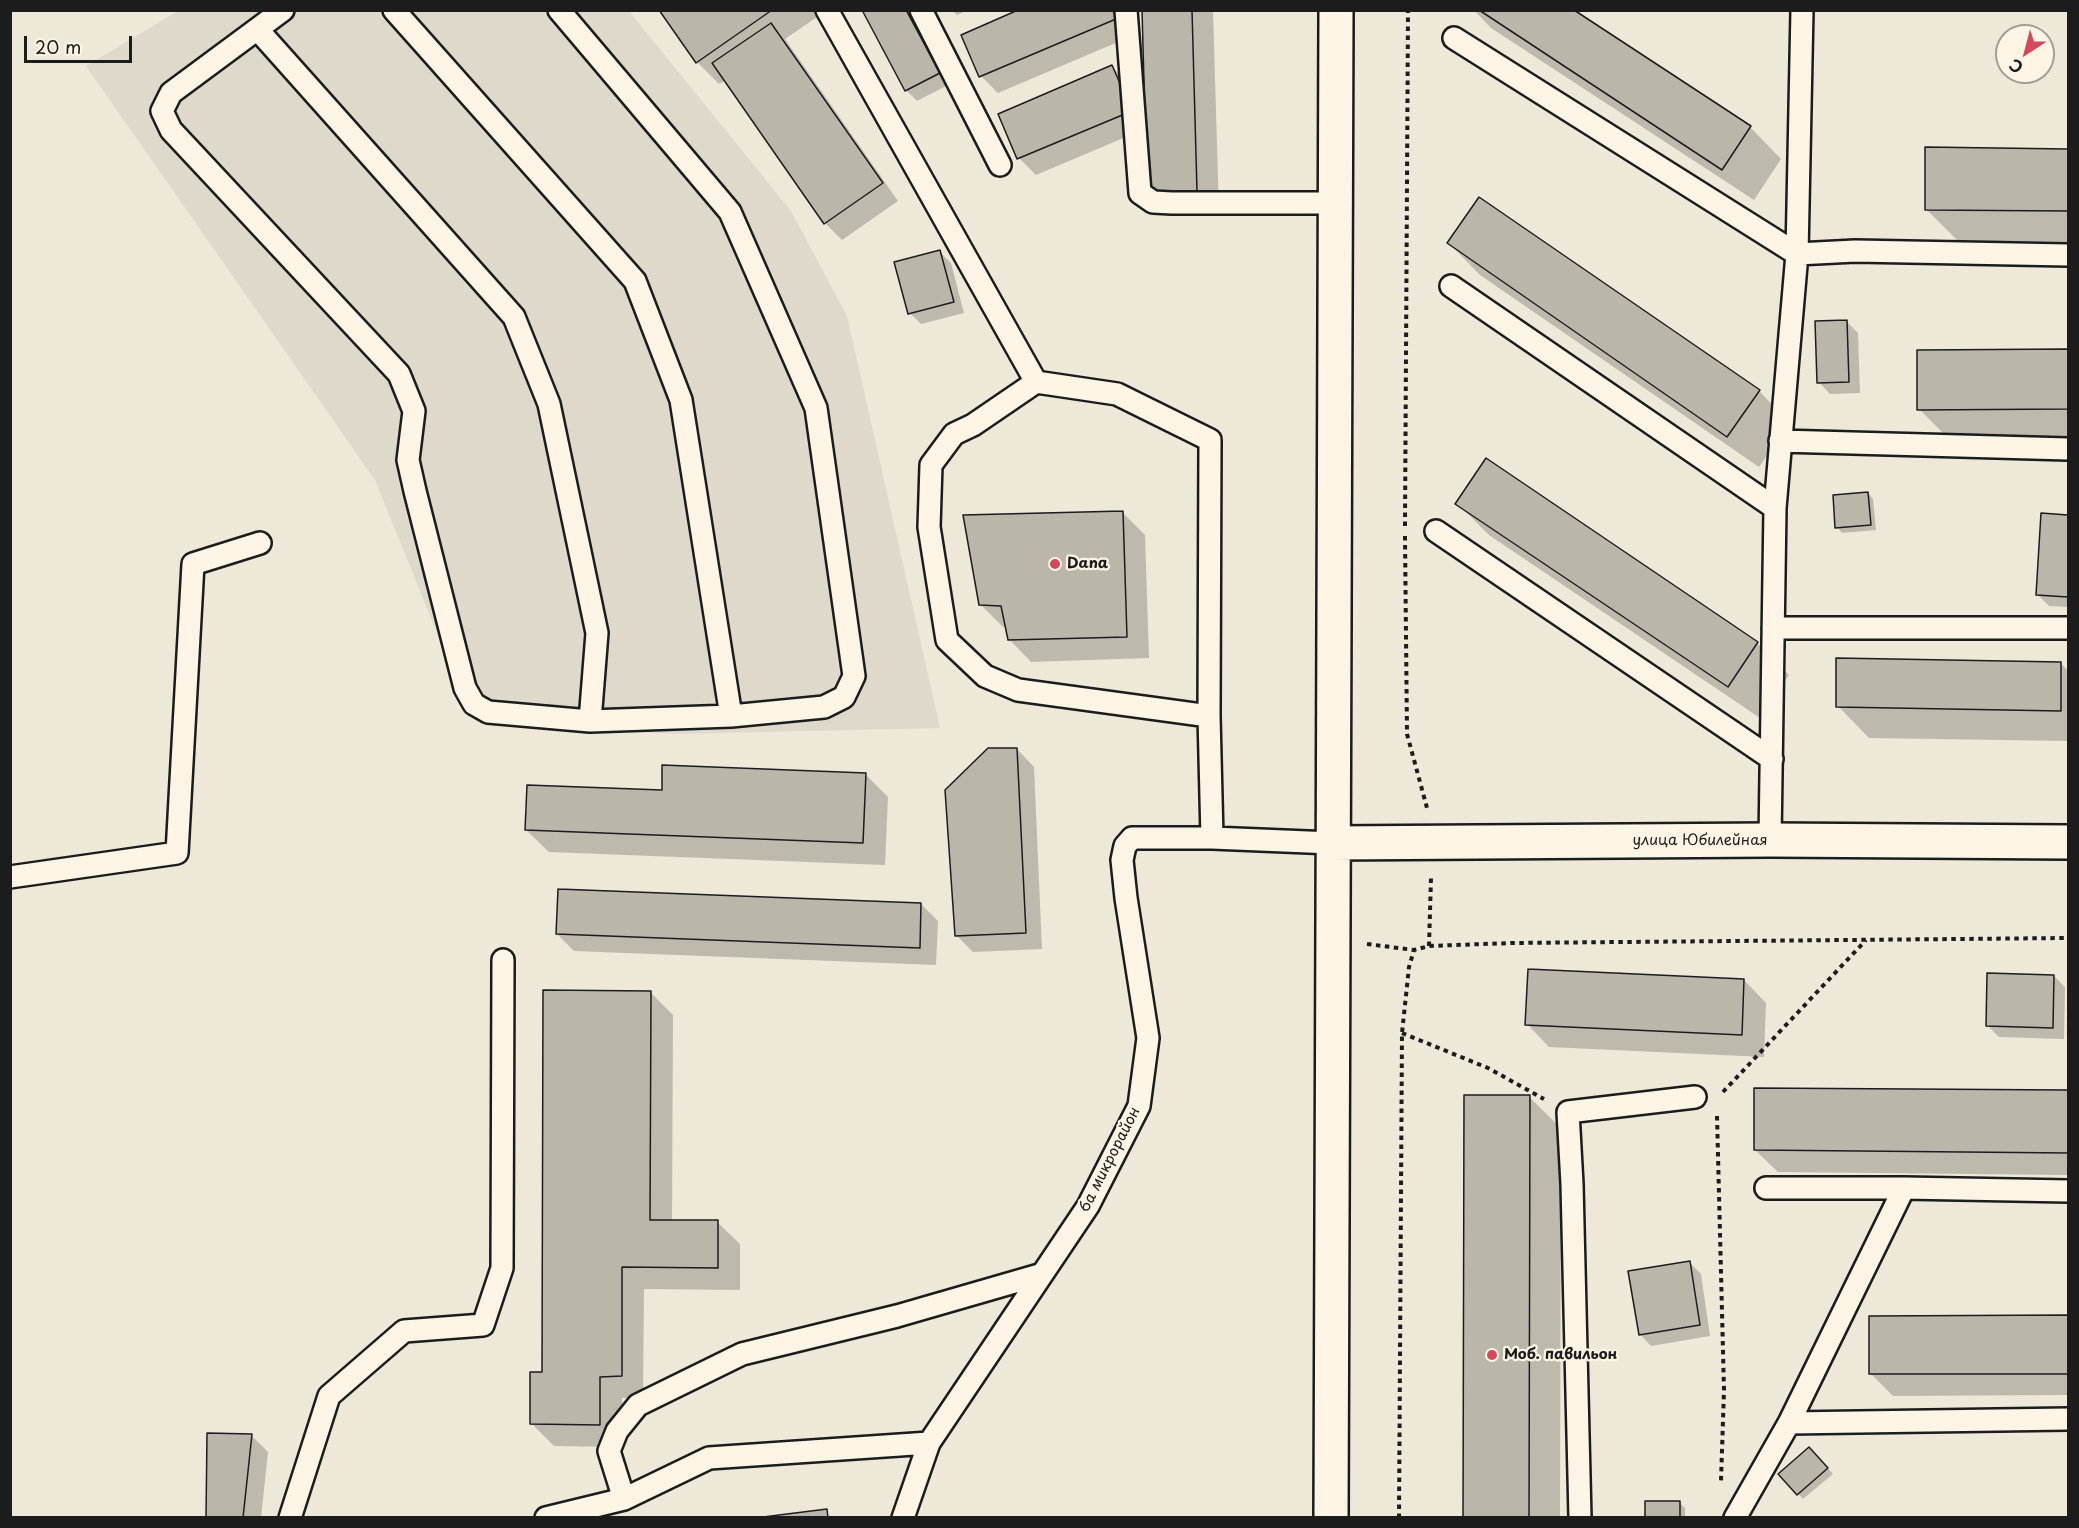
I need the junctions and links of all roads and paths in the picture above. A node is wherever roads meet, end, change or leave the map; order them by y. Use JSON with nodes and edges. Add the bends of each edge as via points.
{"nodes":[{"id":1,"x":283,"y":10,"type":"edge"},
{"id":2,"x":394,"y":10,"type":"edge"},
{"id":3,"x":559,"y":10,"type":"edge"},
{"id":4,"x":827,"y":10,"type":"edge"},
{"id":5,"x":921,"y":10,"type":"edge"},
{"id":6,"x":1126,"y":10,"type":"edge"},
{"id":7,"x":1336,"y":10,"type":"edge"},
{"id":8,"x":1408,"y":10,"type":"edge"},
{"id":9,"x":1802,"y":10,"type":"edge"},
{"id":10,"x":258,"y":30,"type":"junction"},
{"id":11,"x":1454,"y":38,"type":"dead end"},
{"id":12,"x":1000,"y":165,"type":"dead end"},
{"id":13,"x":1333,"y":203,"type":"junction"},
{"id":14,"x":1797,"y":255,"type":"junction"},
{"id":15,"x":2068,"y":255,"type":"edge"},
{"id":16,"x":1451,"y":286,"type":"dead end"},
{"id":17,"x":1036,"y":382,"type":"junction"},
{"id":18,"x":1780,"y":441,"type":"junction"},
{"id":19,"x":2068,"y":449,"type":"edge"},
{"id":20,"x":1775,"y":508,"type":"junction"},
{"id":21,"x":1436,"y":531,"type":"dead end"},
{"id":22,"x":260,"y":543,"type":"dead end"},
{"id":23,"x":1773,"y":628,"type":"junction"},
{"id":24,"x":2068,"y":628,"type":"edge"},
{"id":25,"x":731,"y":716,"type":"junction"},
{"id":26,"x":1209,"y":717,"type":"junction"},
{"id":27,"x":590,"y":721,"type":"junction"},
{"id":28,"x":1772,"y":759,"type":"junction"},
{"id":29,"x":1212,"y":838,"type":"junction"},
{"id":30,"x":1770,"y":840,"type":"junction"},
{"id":31,"x":2068,"y":842,"type":"edge"},
{"id":32,"x":1332,"y":843,"type":"junction"},
{"id":33,"x":1432,"y":843,"type":"junction"},
{"id":34,"x":10,"y":877,"type":"edge"},
{"id":35,"x":2068,"y":938,"type":"edge"},
{"id":36,"x":1332,"y":939,"type":"junction"},
{"id":37,"x":1429,"y":946,"type":"junction"},
{"id":38,"x":1414,"y":950,"type":"junction"},
{"id":39,"x":503,"y":960,"type":"dead end"},
{"id":40,"x":1402,"y":1033,"type":"junction"},
{"id":41,"x":1695,"y":1097,"type":"dead end"},
{"id":42,"x":1568,"y":1112,"type":"junction"},
{"id":43,"x":1766,"y":1188,"type":"dead end"},
{"id":44,"x":1904,"y":1188,"type":"junction"},
{"id":45,"x":2068,"y":1191,"type":"edge"},
{"id":46,"x":1039,"y":1275,"type":"junction"},
{"id":47,"x":2068,"y":1419,"type":"edge"},
{"id":48,"x":1789,"y":1423,"type":"junction"},
{"id":49,"x":929,"y":1443,"type":"junction"},
{"id":50,"x":624,"y":1499,"type":"junction"},
{"id":51,"x":290,"y":1518,"type":"edge"},
{"id":52,"x":546,"y":1518,"type":"edge"},
{"id":53,"x":903,"y":1518,"type":"edge"},
{"id":54,"x":1331,"y":1518,"type":"edge"},
{"id":55,"x":1399,"y":1518,"type":"edge"},
{"id":56,"x":1580,"y":1518,"type":"edge"},
{"id":57,"x":1735,"y":1518,"type":"edge"}],
"edges":[{"from":1,"to":10,"type":"lane"},
{"from":2,"to":25,"type":"lane","via":[[634,281],[681,400]]},
{"from":3,"to":25,"type":"lane","via":[[730,212],[816,408],[854,676],[844,697],[824,707]]},
{"from":4,"to":17,"type":"lane"},
{"from":5,"to":12,"type":"lane"},
{"from":6,"to":13,"type":"lane","via":[[1140,193],[1153,202],[1172,203]]},
{"from":7,"to":13,"type":"street"},
{"from":8,"to":33,"type":"path","via":[[1407,734],[1427,805]]},
{"from":9,"to":14,"type":"lane"},
{"from":10,"to":27,"type":"lane","via":[[514,316],[549,404],[597,633]]},
{"from":10,"to":27,"type":"lane","via":[[171,93],[162,111],[171,130],[399,374],[414,411],[408,460],[465,688],[474,704],[488,712]]},
{"from":11,"to":14,"type":"lane"},
{"from":13,"to":32,"type":"street"},
{"from":14,"to":15,"type":"lane","via":[[1856,251]]},
{"from":14,"to":18,"type":"lane"},
{"from":16,"to":20,"type":"lane"},
{"from":17,"to":26,"type":"lane","via":[[1117,394],[1210,440]]},
{"from":17,"to":26,"type":"lane","via":[[954,434],[932,465],[929,527],[947,640],[985,676],[1018,690]]},
{"from":18,"to":19,"type":"lane"},
{"from":18,"to":20,"type":"lane"},
{"from":20,"to":23,"type":"lane"},
{"from":21,"to":28,"type":"lane"},
{"from":22,"to":34,"type":"lane","via":[[193,564],[177,853]]},
{"from":23,"to":24,"type":"lane"},
{"from":23,"to":28,"type":"lane"},
{"from":25,"to":27,"type":"lane"},
{"from":26,"to":29,"type":"lane"},
{"from":28,"to":30,"type":"lane"},
{"from":29,"to":32,"type":"lane","name":"6а микрорайон"},
{"from":29,"to":46,"type":"lane","name":"6а микрорайон","via":[[1132,838],[1125,846],[1122,860],[1126,898],[1148,1038],[1139,1106],[1088,1206]]},
{"from":30,"to":31,"type":"street","name":"улица Юбилейная"},
{"from":30,"to":33,"type":"street","name":"улица Юбилейная"},
{"from":32,"to":33,"type":"street","name":"улица Юбилейная"},
{"from":32,"to":36,"type":"street"},
{"from":33,"to":37,"type":"path"},
{"from":35,"to":37,"type":"path"},
{"from":36,"to":38,"type":"path"},
{"from":36,"to":54,"type":"street"},
{"from":37,"to":38,"type":"path"},
{"from":38,"to":40,"type":"path"},
{"from":39,"to":51,"type":"lane","via":[[501,1268],[483,1325],[404,1331],[329,1396]]},
{"from":40,"to":42,"type":"path","via":[[1488,1068]]},
{"from":40,"to":55,"type":"path"},
{"from":41,"to":42,"type":"lane"},
{"from":42,"to":56,"type":"lane"},
{"from":43,"to":44,"type":"lane"},
{"from":44,"to":45,"type":"lane"},
{"from":44,"to":48,"type":"lane"},
{"from":46,"to":49,"type":"lane","name":"6а микрорайон"},
{"from":46,"to":50,"type":"lane","via":[[897,1316],[742,1354],[638,1405],[617,1431],[609,1451]]},
{"from":47,"to":48,"type":"lane"},
{"from":48,"to":57,"type":"lane"},
{"from":49,"to":50,"type":"lane","via":[[709,1458]]},
{"from":49,"to":53,"type":"lane","name":"6а микрорайон"},
{"from":50,"to":52,"type":"lane"}]}
